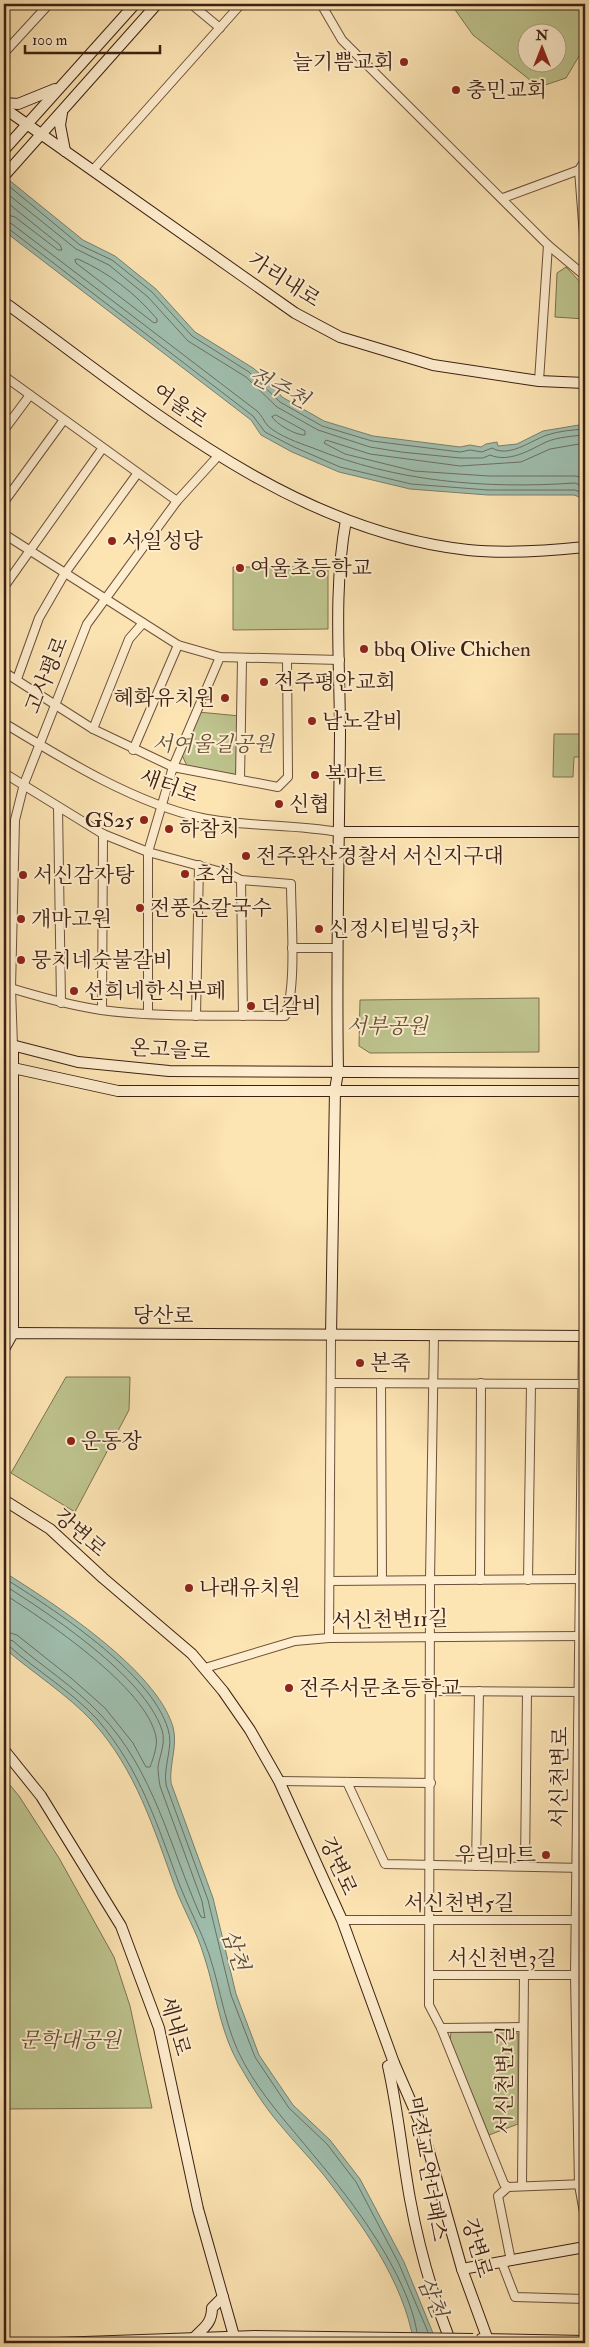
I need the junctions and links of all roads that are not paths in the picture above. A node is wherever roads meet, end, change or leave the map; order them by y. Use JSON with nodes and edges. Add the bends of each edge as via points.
{"nodes":[{"id":1,"x":49,"y":4,"type":"edge"},
{"id":2,"x":135,"y":4,"type":"edge"},
{"id":3,"x":157,"y":4,"type":"edge"},
{"id":4,"x":190,"y":4,"type":"edge"},
{"id":5,"x":241,"y":4,"type":"edge"},
{"id":6,"x":321,"y":4,"type":"edge"},
{"id":7,"x":220,"y":28,"type":"junction"},
{"id":8,"x":4,"y":53,"type":"edge"},
{"id":9,"x":58,"y":87,"type":"junction"},
{"id":10,"x":4,"y":103,"type":"edge"},
{"id":11,"x":4,"y":108,"type":"edge"},
{"id":12,"x":62,"y":111,"type":"junction"},
{"id":13,"x":26,"y":125,"type":"junction"},
{"id":14,"x":41,"y":135,"type":"junction"},
{"id":15,"x":4,"y":150,"type":"edge"},
{"id":16,"x":65,"y":151,"type":"junction"},
{"id":17,"x":585,"y":160,"type":"edge"},
{"id":18,"x":93,"y":170,"type":"junction"},
{"id":19,"x":579,"y":170,"type":"junction"},
{"id":20,"x":4,"y":176,"type":"edge"},
{"id":21,"x":503,"y":198,"type":"junction"},
{"id":22,"x":548,"y":244,"type":"junction"},
{"id":23,"x":585,"y":249,"type":"edge"},
{"id":24,"x":585,"y":276,"type":"edge"},
{"id":25,"x":4,"y":302,"type":"edge"},
{"id":26,"x":4,"y":376,"type":"edge"},
{"id":27,"x":539,"y":381,"type":"junction"},
{"id":28,"x":585,"y":383,"type":"edge"},
{"id":29,"x":30,"y":396,"type":"junction"},
{"id":30,"x":63,"y":421,"type":"junction"},
{"id":31,"x":4,"y":430,"type":"edge"},
{"id":32,"x":102,"y":449,"type":"junction"},
{"id":33,"x":218,"y":456,"type":"junction"},
{"id":34,"x":137,"y":474,"type":"junction"},
{"id":35,"x":177,"y":501,"type":"junction"},
{"id":36,"x":4,"y":502,"type":"edge"},
{"id":37,"x":346,"y":520,"type":"junction"},
{"id":38,"x":4,"y":534,"type":"edge"},
{"id":39,"x":585,"y":547,"type":"edge"},
{"id":40,"x":29,"y":550,"type":"junction"},
{"id":41,"x":65,"y":572,"type":"junction"},
{"id":42,"x":4,"y":587,"type":"edge"},
{"id":43,"x":105,"y":598,"type":"junction"},
{"id":44,"x":143,"y":623,"type":"junction"},
{"id":45,"x":178,"y":645,"type":"junction"},
{"id":46,"x":220,"y":657,"type":"junction"},
{"id":47,"x":242,"y":659,"type":"junction"},
{"id":48,"x":287,"y":659,"type":"junction"},
{"id":49,"x":340,"y":660,"type":"junction"},
{"id":50,"x":4,"y":672,"type":"edge"},
{"id":51,"x":16,"y":680,"type":"junction"},
{"id":52,"x":56,"y":705,"type":"junction"},
{"id":53,"x":4,"y":723,"type":"edge"},
{"id":54,"x":93,"y":729,"type":"junction"},
{"id":55,"x":38,"y":744,"type":"junction"},
{"id":56,"x":133,"y":750,"type":"junction"},
{"id":57,"x":173,"y":767,"type":"junction"},
{"id":58,"x":4,"y":773,"type":"edge"},
{"id":59,"x":240,"y":780,"type":"junction"},
{"id":60,"x":24,"y":784,"type":"junction"},
{"id":61,"x":162,"y":805,"type":"junction"},
{"id":62,"x":58,"y":807,"type":"junction"},
{"id":63,"x":338,"y":832,"type":"junction"},
{"id":64,"x":585,"y":832,"type":"edge"},
{"id":65,"x":103,"y":834,"type":"junction"},
{"id":66,"x":148,"y":852,"type":"junction"},
{"id":67,"x":199,"y":865,"type":"junction"},
{"id":68,"x":241,"y":880,"type":"junction"},
{"id":69,"x":292,"y":948,"type":"junction"},
{"id":70,"x":336,"y":948,"type":"junction"},
{"id":71,"x":7,"y":987,"type":"edge"},
{"id":72,"x":61,"y":1003,"type":"junction"},
{"id":73,"x":102,"y":1010,"type":"junction"},
{"id":74,"x":148,"y":1014,"type":"junction"},
{"id":75,"x":196,"y":1016,"type":"junction"},
{"id":76,"x":243,"y":1016,"type":"junction"},
{"id":77,"x":8,"y":1044,"type":"edge"},
{"id":78,"x":8,"y":1067,"type":"edge"},
{"id":79,"x":338,"y":1072,"type":"junction"},
{"id":80,"x":585,"y":1073,"type":"edge"},
{"id":81,"x":335,"y":1090,"type":"junction"},
{"id":82,"x":585,"y":1091,"type":"edge"},
{"id":83,"x":8,"y":1303,"type":"edge"},
{"id":84,"x":13,"y":1333,"type":"junction"},
{"id":85,"x":331,"y":1336,"type":"junction"},
{"id":86,"x":434,"y":1336,"type":"junction"},
{"id":87,"x":584,"y":1336,"type":"edge"},
{"id":88,"x":4,"y":1349,"type":"edge"},
{"id":89,"x":331,"y":1382,"type":"junction"},
{"id":90,"x":382,"y":1383,"type":"junction"},
{"id":91,"x":434,"y":1383,"type":"junction"},
{"id":92,"x":481,"y":1383,"type":"junction"},
{"id":93,"x":531,"y":1384,"type":"junction"},
{"id":94,"x":582,"y":1384,"type":"junction"},
{"id":95,"x":583,"y":1477,"type":"edge"},
{"id":96,"x":4,"y":1500,"type":"edge"},
{"id":97,"x":580,"y":1579,"type":"junction"},
{"id":98,"x":382,"y":1580,"type":"junction"},
{"id":99,"x":430,"y":1580,"type":"junction"},
{"id":100,"x":480,"y":1580,"type":"junction"},
{"id":101,"x":528,"y":1580,"type":"junction"},
{"id":102,"x":330,"y":1581,"type":"junction"},
{"id":103,"x":582,"y":1636,"type":"edge"},
{"id":104,"x":430,"y":1637,"type":"junction"},
{"id":105,"x":329,"y":1638,"type":"junction"},
{"id":106,"x":204,"y":1668,"type":"junction"},
{"id":107,"x":430,"y":1691,"type":"junction"},
{"id":108,"x":479,"y":1691,"type":"junction"},
{"id":109,"x":527,"y":1692,"type":"junction"},
{"id":110,"x":582,"y":1692,"type":"edge"},
{"id":111,"x":4,"y":1750,"type":"edge"},
{"id":112,"x":279,"y":1781,"type":"junction"},
{"id":113,"x":347,"y":1782,"type":"junction"},
{"id":114,"x":430,"y":1783,"type":"junction"},
{"id":115,"x":430,"y":1865,"type":"junction"},
{"id":116,"x":476,"y":1866,"type":"junction"},
{"id":117,"x":525,"y":1866,"type":"junction"},
{"id":118,"x":576,"y":1867,"type":"junction"},
{"id":119,"x":585,"y":1868,"type":"edge"},
{"id":120,"x":342,"y":1920,"type":"junction"},
{"id":121,"x":430,"y":1920,"type":"junction"},
{"id":122,"x":576,"y":1920,"type":"junction"},
{"id":123,"x":585,"y":1920,"type":"edge"},
{"id":124,"x":430,"y":1975,"type":"junction"},
{"id":125,"x":524,"y":1975,"type":"junction"},
{"id":126,"x":575,"y":1975,"type":"junction"},
{"id":127,"x":585,"y":1975,"type":"edge"},
{"id":128,"x":523,"y":2027,"type":"junction"},
{"id":129,"x":441,"y":2028,"type":"junction"},
{"id":130,"x":394,"y":2063,"type":"junction"},
{"id":131,"x":404,"y":2084,"type":"junction"},
{"id":132,"x":397,"y":2107,"type":"junction"},
{"id":133,"x":582,"y":2184,"type":"edge"},
{"id":134,"x":522,"y":2186,"type":"junction"},
{"id":135,"x":508,"y":2187,"type":"junction"},
{"id":136,"x":585,"y":2218,"type":"edge"},
{"id":137,"x":585,"y":2247,"type":"edge"},
{"id":138,"x":507,"y":2262,"type":"junction"},
{"id":139,"x":462,"y":2269,"type":"junction"},
{"id":140,"x":223,"y":2297,"type":"junction"},
{"id":141,"x":585,"y":2300,"type":"edge"},
{"id":142,"x":193,"y":2339,"type":"junction"},
{"id":143,"x":235,"y":2340,"type":"edge"},
{"id":144,"x":487,"y":2341,"type":"edge"},
{"id":145,"x":585,"y":2341,"type":"edge"},
{"id":146,"x":56,"y":2343,"type":"edge"},
{"id":147,"x":451,"y":2343,"type":"edge"}],
"edges":[{"from":1,"to":8,"type":"street"},
{"from":2,"to":9,"type":"street"},
{"from":3,"to":12,"type":"street"},
{"from":4,"to":7,"type":"street"},
{"from":5,"to":7,"type":"street"},
{"from":6,"to":21,"type":"street","via":[[342,40]]},
{"from":7,"to":18,"type":"street"},
{"from":9,"to":10,"type":"street","via":[[18,104]]},
{"from":9,"to":13,"type":"street"},
{"from":11,"to":13,"type":"street","name":"가리내로"},
{"from":12,"to":14,"type":"street"},
{"from":12,"to":16,"type":"street","via":[[60,125]]},
{"from":13,"to":14,"type":"street","name":"가리내로"},
{"from":13,"to":15,"type":"street"},
{"from":14,"to":16,"type":"street","name":"가리내로"},
{"from":14,"to":20,"type":"street"},
{"from":16,"to":18,"type":"street","name":"가리내로"},
{"from":17,"to":19,"type":"street"},
{"from":18,"to":27,"type":"street","name":"가리내로","via":[[295,313],[340,337],[433,365]]},
{"from":19,"to":21,"type":"street"},
{"from":19,"to":23,"type":"street"},
{"from":21,"to":22,"type":"street"},
{"from":22,"to":24,"type":"street"},
{"from":22,"to":27,"type":"street"},
{"from":25,"to":33,"type":"street","name":"여울로"},
{"from":26,"to":29,"type":"street"},
{"from":27,"to":28,"type":"street","name":"가리내로"},
{"from":29,"to":30,"type":"street"},
{"from":29,"to":31,"type":"street"},
{"from":30,"to":32,"type":"street"},
{"from":30,"to":36,"type":"street"},
{"from":32,"to":34,"type":"street"},
{"from":32,"to":40,"type":"street"},
{"from":33,"to":35,"type":"street","name":"고사평로"},
{"from":33,"to":37,"type":"street","name":"여울로","via":[[270,485]]},
{"from":34,"to":35,"type":"street"},
{"from":34,"to":41,"type":"street"},
{"from":35,"to":43,"type":"street","name":"고사평로"},
{"from":37,"to":39,"type":"street","name":"여울로","via":[[417,542],[469,550]]},
{"from":37,"to":49,"type":"street","via":[[340,556]]},
{"from":38,"to":40,"type":"street"},
{"from":40,"to":41,"type":"street"},
{"from":40,"to":42,"type":"street"},
{"from":41,"to":43,"type":"street"},
{"from":41,"to":51,"type":"street","via":[[39,618]]},
{"from":43,"to":44,"type":"street"},
{"from":43,"to":52,"type":"street","name":"고사평로","via":[[87,624]]},
{"from":44,"to":45,"type":"street"},
{"from":44,"to":54,"type":"street","via":[[128,639]]},
{"from":45,"to":46,"type":"street"},
{"from":45,"to":56,"type":"street"},
{"from":46,"to":47,"type":"street"},
{"from":46,"to":57,"type":"street"},
{"from":47,"to":48,"type":"street"},
{"from":47,"to":59,"type":"street"},
{"from":48,"to":49,"type":"street"},
{"from":48,"to":59,"type":"street","via":[[288,777],[278,787]]},
{"from":49,"to":63,"type":"street"},
{"from":50,"to":51,"type":"street"},
{"from":51,"to":52,"type":"street"},
{"from":52,"to":54,"type":"street"},
{"from":52,"to":55,"type":"street","name":"고사평로"},
{"from":53,"to":55,"type":"street","name":"새터로"},
{"from":54,"to":56,"type":"street"},
{"from":55,"to":60,"type":"street","name":"고사평로"},
{"from":55,"to":61,"type":"street","name":"새터로","via":[[102,780]]},
{"from":56,"to":57,"type":"street"},
{"from":57,"to":59,"type":"street"},
{"from":57,"to":61,"type":"street"},
{"from":58,"to":60,"type":"street"},
{"from":60,"to":62,"type":"street"},
{"from":60,"to":71,"type":"street","name":"고사평로","via":[[16,820]]},
{"from":61,"to":63,"type":"street","name":"새터로","via":[[211,819]]},
{"from":61,"to":66,"type":"street"},
{"from":62,"to":65,"type":"street"},
{"from":62,"to":72,"type":"street"},
{"from":63,"to":64,"type":"street","name":"새터로"},
{"from":63,"to":70,"type":"street"},
{"from":65,"to":66,"type":"street"},
{"from":65,"to":73,"type":"street"},
{"from":66,"to":67,"type":"street"},
{"from":66,"to":74,"type":"street"},
{"from":67,"to":68,"type":"street"},
{"from":67,"to":75,"type":"street"},
{"from":68,"to":69,"type":"street","via":[[290,884]]},
{"from":68,"to":76,"type":"street"},
{"from":69,"to":70,"type":"street"},
{"from":69,"to":76,"type":"street","via":[[290,1006],[285,1016]]},
{"from":70,"to":79,"type":"street"},
{"from":71,"to":72,"type":"street"},
{"from":71,"to":77,"type":"street","name":"고사평로"},
{"from":72,"to":73,"type":"street"},
{"from":73,"to":74,"type":"street"},
{"from":74,"to":75,"type":"street"},
{"from":75,"to":76,"type":"street"},
{"from":77,"to":78,"type":"street","name":"고사평로"},
{"from":77,"to":79,"type":"street","name":"온고을로","via":[[78,1062],[169,1070]]},
{"from":78,"to":81,"type":"street","name":"온고을로","via":[[118,1091]]},
{"from":78,"to":83,"type":"street"},
{"from":79,"to":80,"type":"street","name":"온고을로"},
{"from":79,"to":81,"type":"street"},
{"from":81,"to":82,"type":"street","name":"온고을로"},
{"from":81,"to":85,"type":"street"},
{"from":83,"to":84,"type":"street"},
{"from":84,"to":85,"type":"street","name":"당산로"},
{"from":84,"to":88,"type":"street"},
{"from":85,"to":86,"type":"street","name":"당산로"},
{"from":85,"to":89,"type":"street"},
{"from":86,"to":87,"type":"street","name":"당산로"},
{"from":86,"to":91,"type":"street","name":"서신천변1길"},
{"from":87,"to":94,"type":"street","name":"서신천변로"},
{"from":89,"to":90,"type":"street"},
{"from":89,"to":102,"type":"street"},
{"from":90,"to":91,"type":"street"},
{"from":90,"to":98,"type":"street"},
{"from":91,"to":92,"type":"street"},
{"from":91,"to":99,"type":"street","name":"서신천변1길"},
{"from":92,"to":93,"type":"street"},
{"from":92,"to":100,"type":"street"},
{"from":93,"to":94,"type":"street"},
{"from":93,"to":101,"type":"street"},
{"from":94,"to":95,"type":"street","name":"서신천변로"},
{"from":95,"to":97,"type":"street","name":"서신천변로"},
{"from":96,"to":106,"type":"street","name":"강변로","via":[[50,1528]]},
{"from":97,"to":101,"type":"street"},
{"from":97,"to":103,"type":"street","name":"서신천변로"},
{"from":98,"to":99,"type":"street"},
{"from":98,"to":102,"type":"street"},
{"from":99,"to":100,"type":"street"},
{"from":99,"to":104,"type":"street","name":"서신천변1길"},
{"from":100,"to":101,"type":"street"},
{"from":102,"to":105,"type":"street"},
{"from":103,"to":104,"type":"street","name":"서신천변11길"},
{"from":103,"to":110,"type":"street","name":"서신천변로"},
{"from":104,"to":105,"type":"street","name":"서신천변11길"},
{"from":104,"to":107,"type":"street","name":"서신천변1길"},
{"from":105,"to":106,"type":"street","name":"서신천변11길","via":[[295,1641]]},
{"from":106,"to":112,"type":"street","name":"강변로","via":[[250,1730]]},
{"from":107,"to":108,"type":"street"},
{"from":107,"to":114,"type":"street","name":"서신천변1길"},
{"from":108,"to":109,"type":"street"},
{"from":108,"to":116,"type":"street"},
{"from":109,"to":110,"type":"street"},
{"from":109,"to":117,"type":"street"},
{"from":110,"to":118,"type":"street","name":"서신천변로"},
{"from":111,"to":140,"type":"street","name":"세내로","via":[[41,1796],[121,1926],[159,2028],[198,2209]]},
{"from":112,"to":113,"type":"street"},
{"from":112,"to":120,"type":"street","name":"강변로"},
{"from":113,"to":114,"type":"street"},
{"from":113,"to":115,"type":"street","via":[[385,1864]]},
{"from":114,"to":115,"type":"street","name":"서신천변1길"},
{"from":115,"to":116,"type":"street"},
{"from":115,"to":121,"type":"street","name":"서신천변1길"},
{"from":116,"to":117,"type":"street"},
{"from":117,"to":118,"type":"street"},
{"from":118,"to":119,"type":"street"},
{"from":118,"to":122,"type":"street","name":"서신천변로"},
{"from":120,"to":121,"type":"street","name":"서신천변5길"},
{"from":120,"to":130,"type":"street","name":"강변로"},
{"from":121,"to":122,"type":"street","name":"서신천변5길"},
{"from":121,"to":124,"type":"street","name":"서신천변1길"},
{"from":122,"to":123,"type":"street","name":"서신천변5길"},
{"from":122,"to":126,"type":"street","name":"서신천변로"},
{"from":124,"to":125,"type":"street","name":"서신천변3길"},
{"from":124,"to":129,"type":"street","name":"서신천변1길","via":[[429,2005]]},
{"from":125,"to":126,"type":"street","name":"서신천변3길"},
{"from":125,"to":128,"type":"street","name":"서신천변1길"},
{"from":126,"to":127,"type":"street","name":"서신천변3길"},
{"from":126,"to":133,"type":"street","name":"서신천변로"},
{"from":128,"to":129,"type":"street","name":"서신천변1길"},
{"from":128,"to":134,"type":"street","name":"서신천변1길"},
{"from":129,"to":135,"type":"street","name":"서신천변1길","via":[[504,2184]]},
{"from":130,"to":131,"type":"street","name":"강변로"},
{"from":130,"to":132,"type":"street","name":"마전교 언더패스","via":[[388,2066]]},
{"from":131,"to":132,"type":"street"},
{"from":131,"to":139,"type":"street","name":"강변로","via":[[422,2127]]},
{"from":132,"to":147,"type":"street","name":"마전교 언더패스","via":[[410,2200],[425,2264]]},
{"from":133,"to":134,"type":"street"},
{"from":133,"to":136,"type":"street","name":"서신천변로"},
{"from":134,"to":135,"type":"street"},
{"from":135,"to":138,"type":"street","via":[[498,2196]]},
{"from":137,"to":138,"type":"street"},
{"from":138,"to":139,"type":"street"},
{"from":138,"to":141,"type":"street","via":[[515,2297]]},
{"from":139,"to":144,"type":"street","name":"강변로"},
{"from":140,"to":142,"type":"street","via":[[212,2308],[212,2317],[206,2328]]},
{"from":140,"to":143,"type":"street","name":"세내로"},
{"from":142,"to":143,"type":"street"},
{"from":142,"to":146,"type":"street"},
{"from":143,"to":144,"type":"street","bridge":true,"via":[[255,2336]]},
{"from":144,"to":145,"type":"street"}]}
